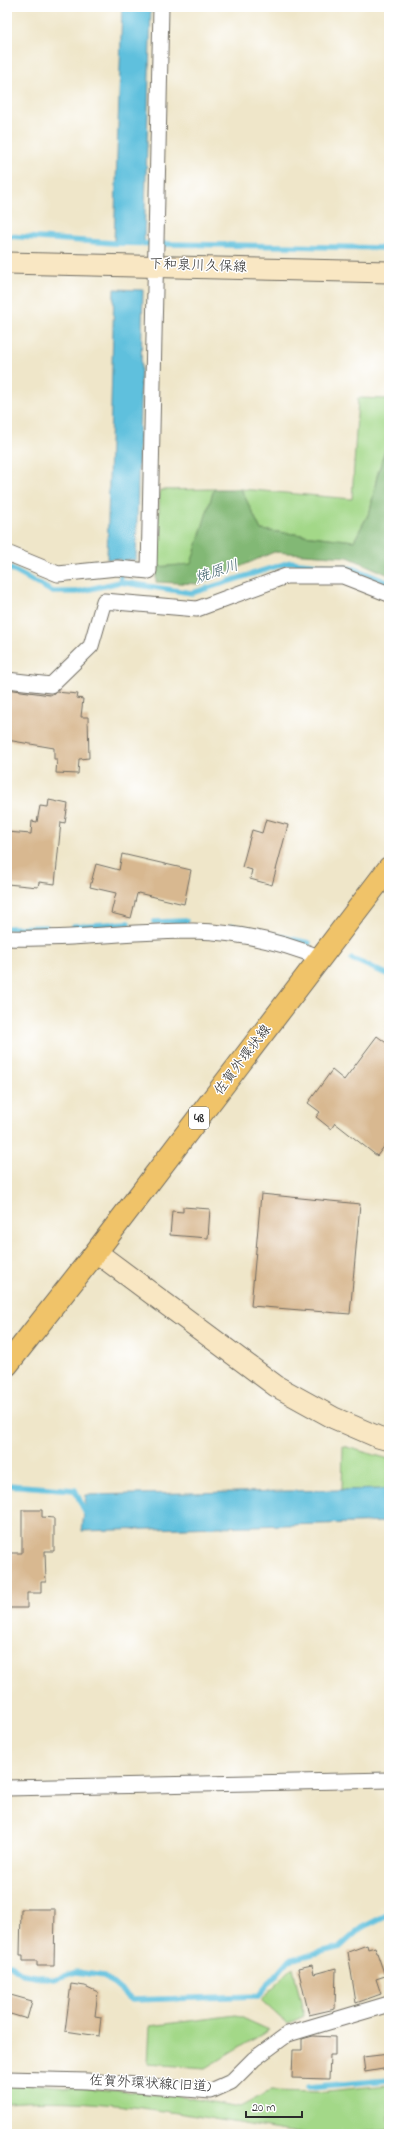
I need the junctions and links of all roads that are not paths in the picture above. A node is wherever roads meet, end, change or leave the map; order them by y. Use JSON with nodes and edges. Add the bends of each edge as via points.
{"nodes":[{"id":1,"x":161,"y":7,"type":"edge"},
{"id":2,"x":7,"y":263,"type":"edge"},
{"id":3,"x":156,"y":265,"type":"junction"},
{"id":4,"x":389,"y":272,"type":"edge"},
{"id":5,"x":7,"y":552,"type":"edge"},
{"id":6,"x":389,"y":594,"type":"edge"},
{"id":7,"x":7,"y":680,"type":"edge"},
{"id":8,"x":389,"y":868,"type":"edge"},
{"id":9,"x":7,"y":938,"type":"edge"},
{"id":10,"x":322,"y":958,"type":"junction"},
{"id":11,"x":96,"y":1252,"type":"junction"},
{"id":12,"x":7,"y":1365,"type":"edge"},
{"id":13,"x":389,"y":1440,"type":"edge"},
{"id":14,"x":389,"y":1780,"type":"edge"},
{"id":15,"x":7,"y":1788,"type":"edge"},
{"id":16,"x":389,"y":2004,"type":"edge"},
{"id":17,"x":7,"y":2079,"type":"edge"}],
"edges":[{"from":1,"to":3,"type":"street"},
{"from":2,"to":3,"type":"street","name":"下和泉川久保線"},
{"from":3,"to":4,"type":"street","name":"下和泉川久保線"},
{"from":3,"to":5,"type":"street","via":[[149,571],[124,569],[58,574]]},
{"from":6,"to":7,"type":"street","via":[[343,576],[286,576],[197,609],[104,600],[91,646],[51,685]]},
{"from":8,"to":10,"type":"main road","name":"佐賀外環状線","number":"48"},
{"from":9,"to":10,"type":"street","via":[[194,931],[244,936]]},
{"from":10,"to":11,"type":"main road","name":"佐賀外環状線","number":"48"},
{"from":11,"to":12,"type":"main road","name":"佐賀外環状線","number":"48"},
{"from":11,"to":13,"type":"street","via":[[276,1386],[334,1418]]},
{"from":14,"to":15,"type":"street"},
{"from":16,"to":17,"type":"street","name":"佐賀外環状線(旧道)","via":[[288,2034],[254,2059],[231,2082],[212,2091],[87,2080]]}]}
